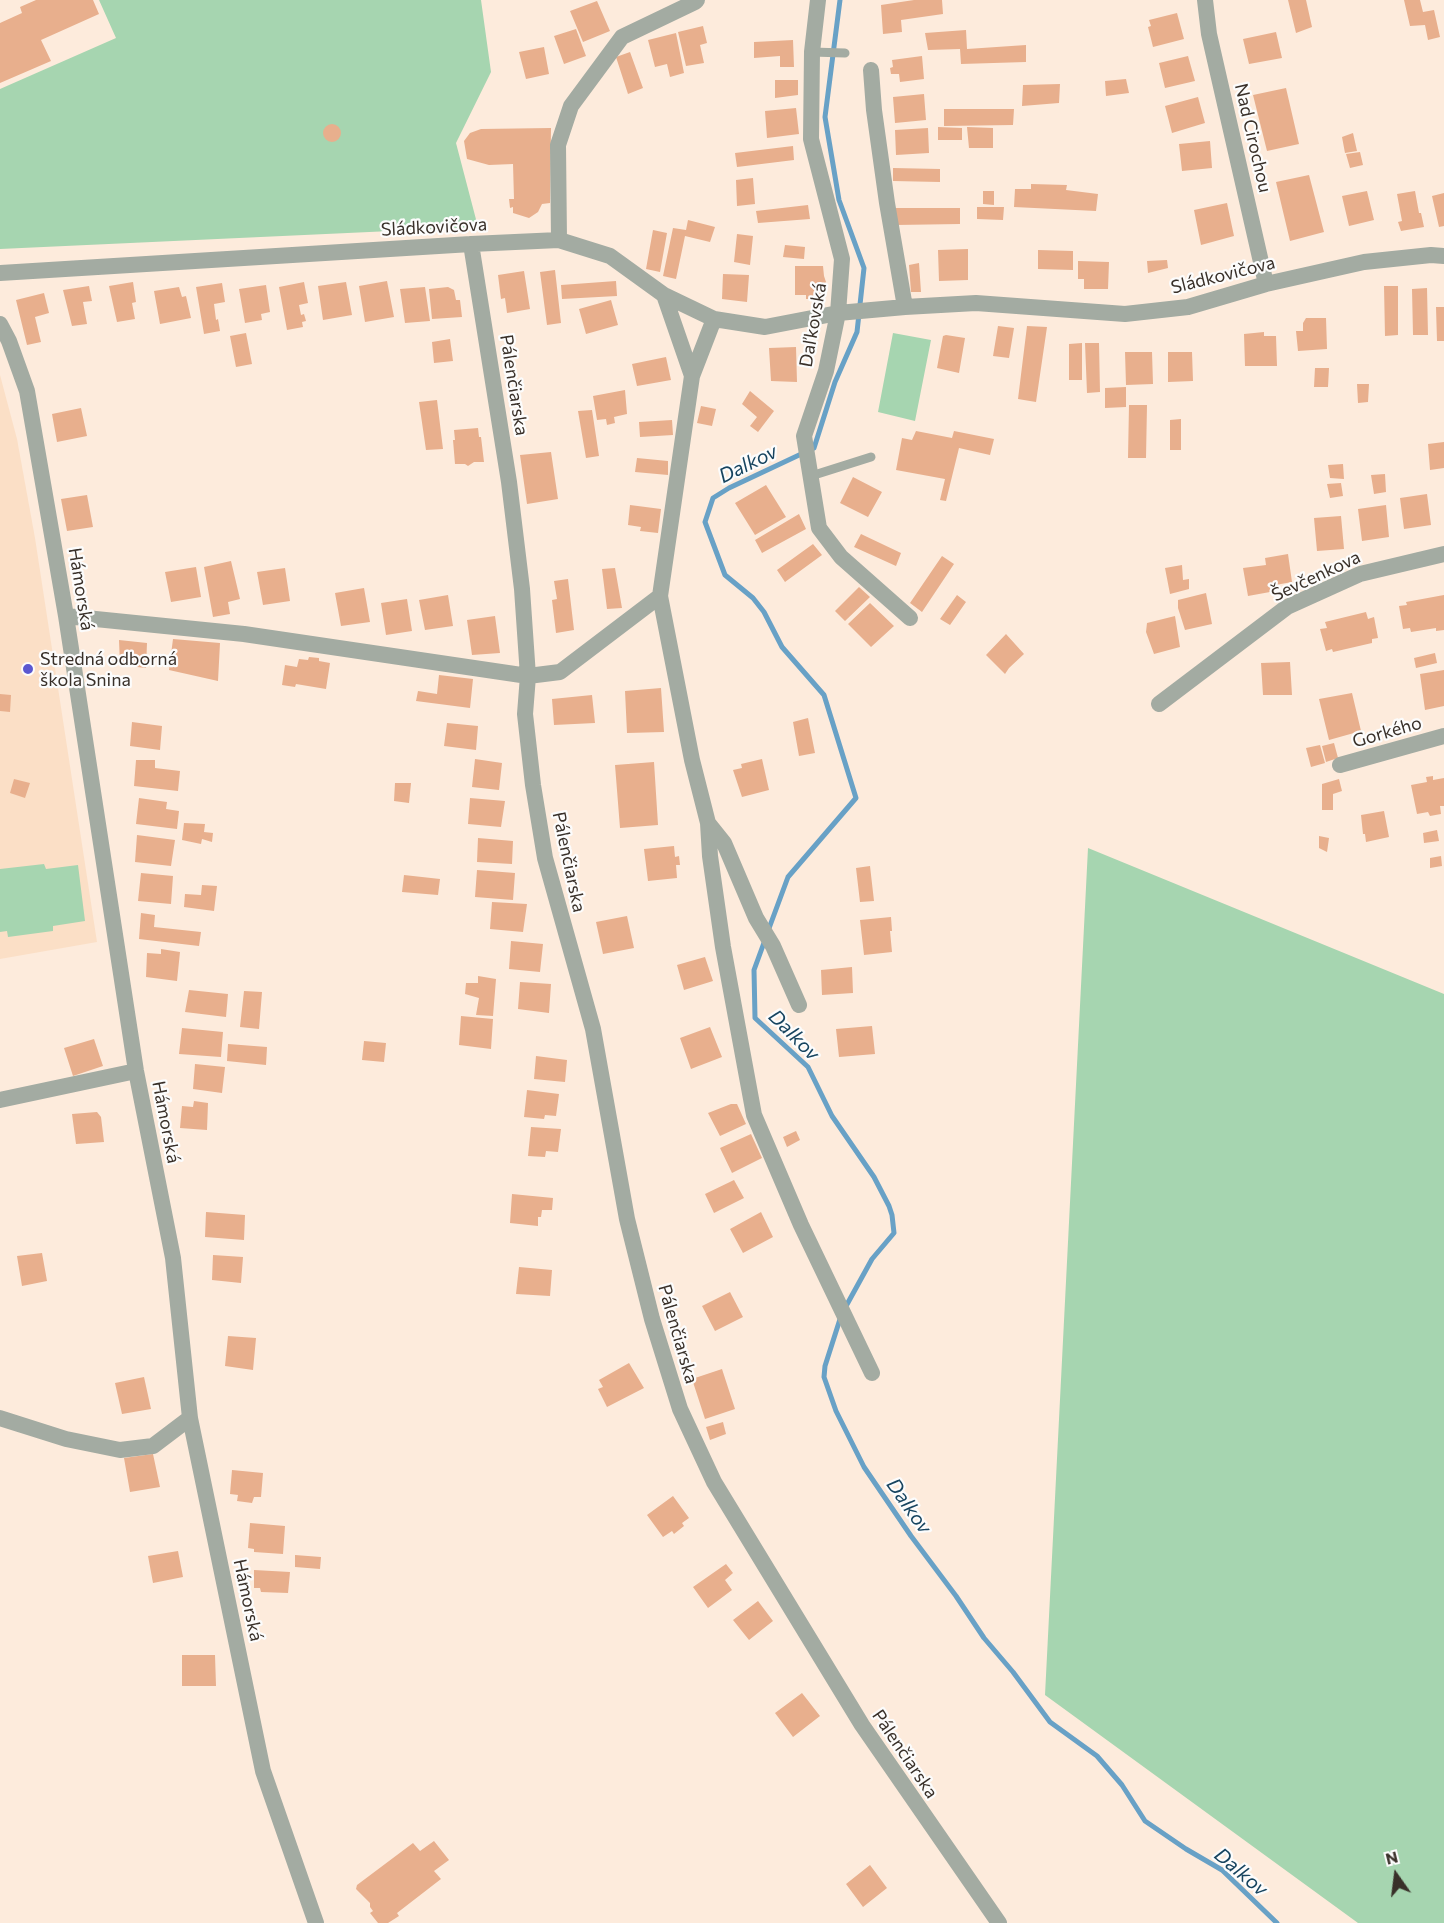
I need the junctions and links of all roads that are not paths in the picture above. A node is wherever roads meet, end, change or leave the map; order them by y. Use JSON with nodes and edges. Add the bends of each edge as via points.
{"nodes":[{"id":1,"x":697,"y":0,"type":"edge"},
{"id":2,"x":818,"y":0,"type":"edge"},
{"id":3,"x":1204,"y":0,"type":"edge"},
{"id":4,"x":818,"y":52,"type":"junction"},
{"id":5,"x":845,"y":53,"type":"dead end"},
{"id":6,"x":871,"y":70,"type":"dead end"},
{"id":7,"x":559,"y":240,"type":"junction"},
{"id":8,"x":471,"y":244,"type":"junction"},
{"id":9,"x":1444,"y":256,"type":"edge"},
{"id":10,"x":0,"y":273,"type":"edge"},
{"id":11,"x":1266,"y":284,"type":"junction"},
{"id":12,"x":664,"y":295,"type":"junction"},
{"id":13,"x":905,"y":307,"type":"junction"},
{"id":14,"x":844,"y":313,"type":"junction"},
{"id":15,"x":714,"y":319,"type":"junction"},
{"id":16,"x":0,"y":324,"type":"edge"},
{"id":17,"x":692,"y":376,"type":"junction"},
{"id":18,"x":871,"y":457,"type":"dead end"},
{"id":19,"x":810,"y":469,"type":"junction"},
{"id":20,"x":1444,"y":554,"type":"edge"},
{"id":21,"x":660,"y":596,"type":"junction"},
{"id":22,"x":66,"y":616,"type":"junction"},
{"id":23,"x":910,"y":618,"type":"dead end"},
{"id":24,"x":528,"y":676,"type":"junction"},
{"id":25,"x":1159,"y":704,"type":"dead end"},
{"id":26,"x":1444,"y":736,"type":"edge"},
{"id":27,"x":1340,"y":765,"type":"dead end"},
{"id":28,"x":708,"y":823,"type":"junction"},
{"id":29,"x":799,"y":1005,"type":"dead end"},
{"id":30,"x":136,"y":1071,"type":"junction"},
{"id":31,"x":0,"y":1100,"type":"edge"},
{"id":32,"x":872,"y":1373,"type":"dead end"},
{"id":33,"x":0,"y":1418,"type":"edge"},
{"id":34,"x":190,"y":1418,"type":"junction"},
{"id":35,"x":316,"y":1923,"type":"edge"},
{"id":36,"x":999,"y":1923,"type":"edge"}],
"edges":[{"from":1,"to":7,"type":"street","via":[[622,37],[571,106],[558,145]]},
{"from":2,"to":4,"type":"street","name":"Daľkovská"},
{"from":3,"to":11,"type":"street","name":"Nad Cirochou"},
{"from":4,"to":5,"type":"lane"},
{"from":4,"to":14,"type":"street","name":"Daľkovská","via":[[811,139],[842,259]]},
{"from":6,"to":13,"type":"street","via":[[887,203]]},
{"from":7,"to":8,"type":"street","name":"Sládkovičova"},
{"from":7,"to":12,"type":"street","name":"Sládkovičova","via":[[610,256]]},
{"from":8,"to":10,"type":"street","name":"Sládkovičova"},
{"from":8,"to":24,"type":"street","name":"Pálenčiarska","via":[[509,482]]},
{"from":9,"to":11,"type":"street","name":"Sládkovičova","via":[[1364,262]]},
{"from":11,"to":13,"type":"street","name":"Sládkovičova","via":[[1188,307],[1125,314],[976,303]]},
{"from":12,"to":15,"type":"street","name":"Sládkovičova"},
{"from":12,"to":17,"type":"street"},
{"from":13,"to":14,"type":"street","name":"Sládkovičova"},
{"from":14,"to":15,"type":"street","name":"Sládkovičova","via":[[765,327]]},
{"from":14,"to":19,"type":"street","name":"Daľkovská","via":[[804,436]]},
{"from":15,"to":17,"type":"street"},
{"from":16,"to":22,"type":"street","name":"Hámorská","via":[[27,392]]},
{"from":17,"to":21,"type":"street"},
{"from":18,"to":19,"type":"lane"},
{"from":19,"to":23,"type":"street","name":"Daľkovská","via":[[819,528],[841,557]]},
{"from":20,"to":25,"type":"street","name":"Ševčenkova","via":[[1360,574],[1287,607]]},
{"from":21,"to":24,"type":"street","via":[[560,672]]},
{"from":21,"to":28,"type":"street"},
{"from":22,"to":24,"type":"street","via":[[244,634]]},
{"from":22,"to":30,"type":"street","name":"Hámorská"},
{"from":24,"to":36,"type":"street","name":"Pálenčiarska","via":[[525,714],[545,858],[592,1029],[627,1219],[680,1409],[714,1482],[862,1725]]},
{"from":26,"to":27,"type":"street","name":"Gorkého"},
{"from":28,"to":29,"type":"street","via":[[724,843]]},
{"from":28,"to":32,"type":"street","via":[[723,947],[754,1115],[801,1226]]},
{"from":30,"to":31,"type":"street"},
{"from":30,"to":34,"type":"street","name":"Hámorská","via":[[173,1258]]},
{"from":33,"to":34,"type":"street","via":[[66,1439],[120,1450],[153,1446]]},
{"from":34,"to":35,"type":"street","name":"Hámorská","via":[[263,1771]]}]}
